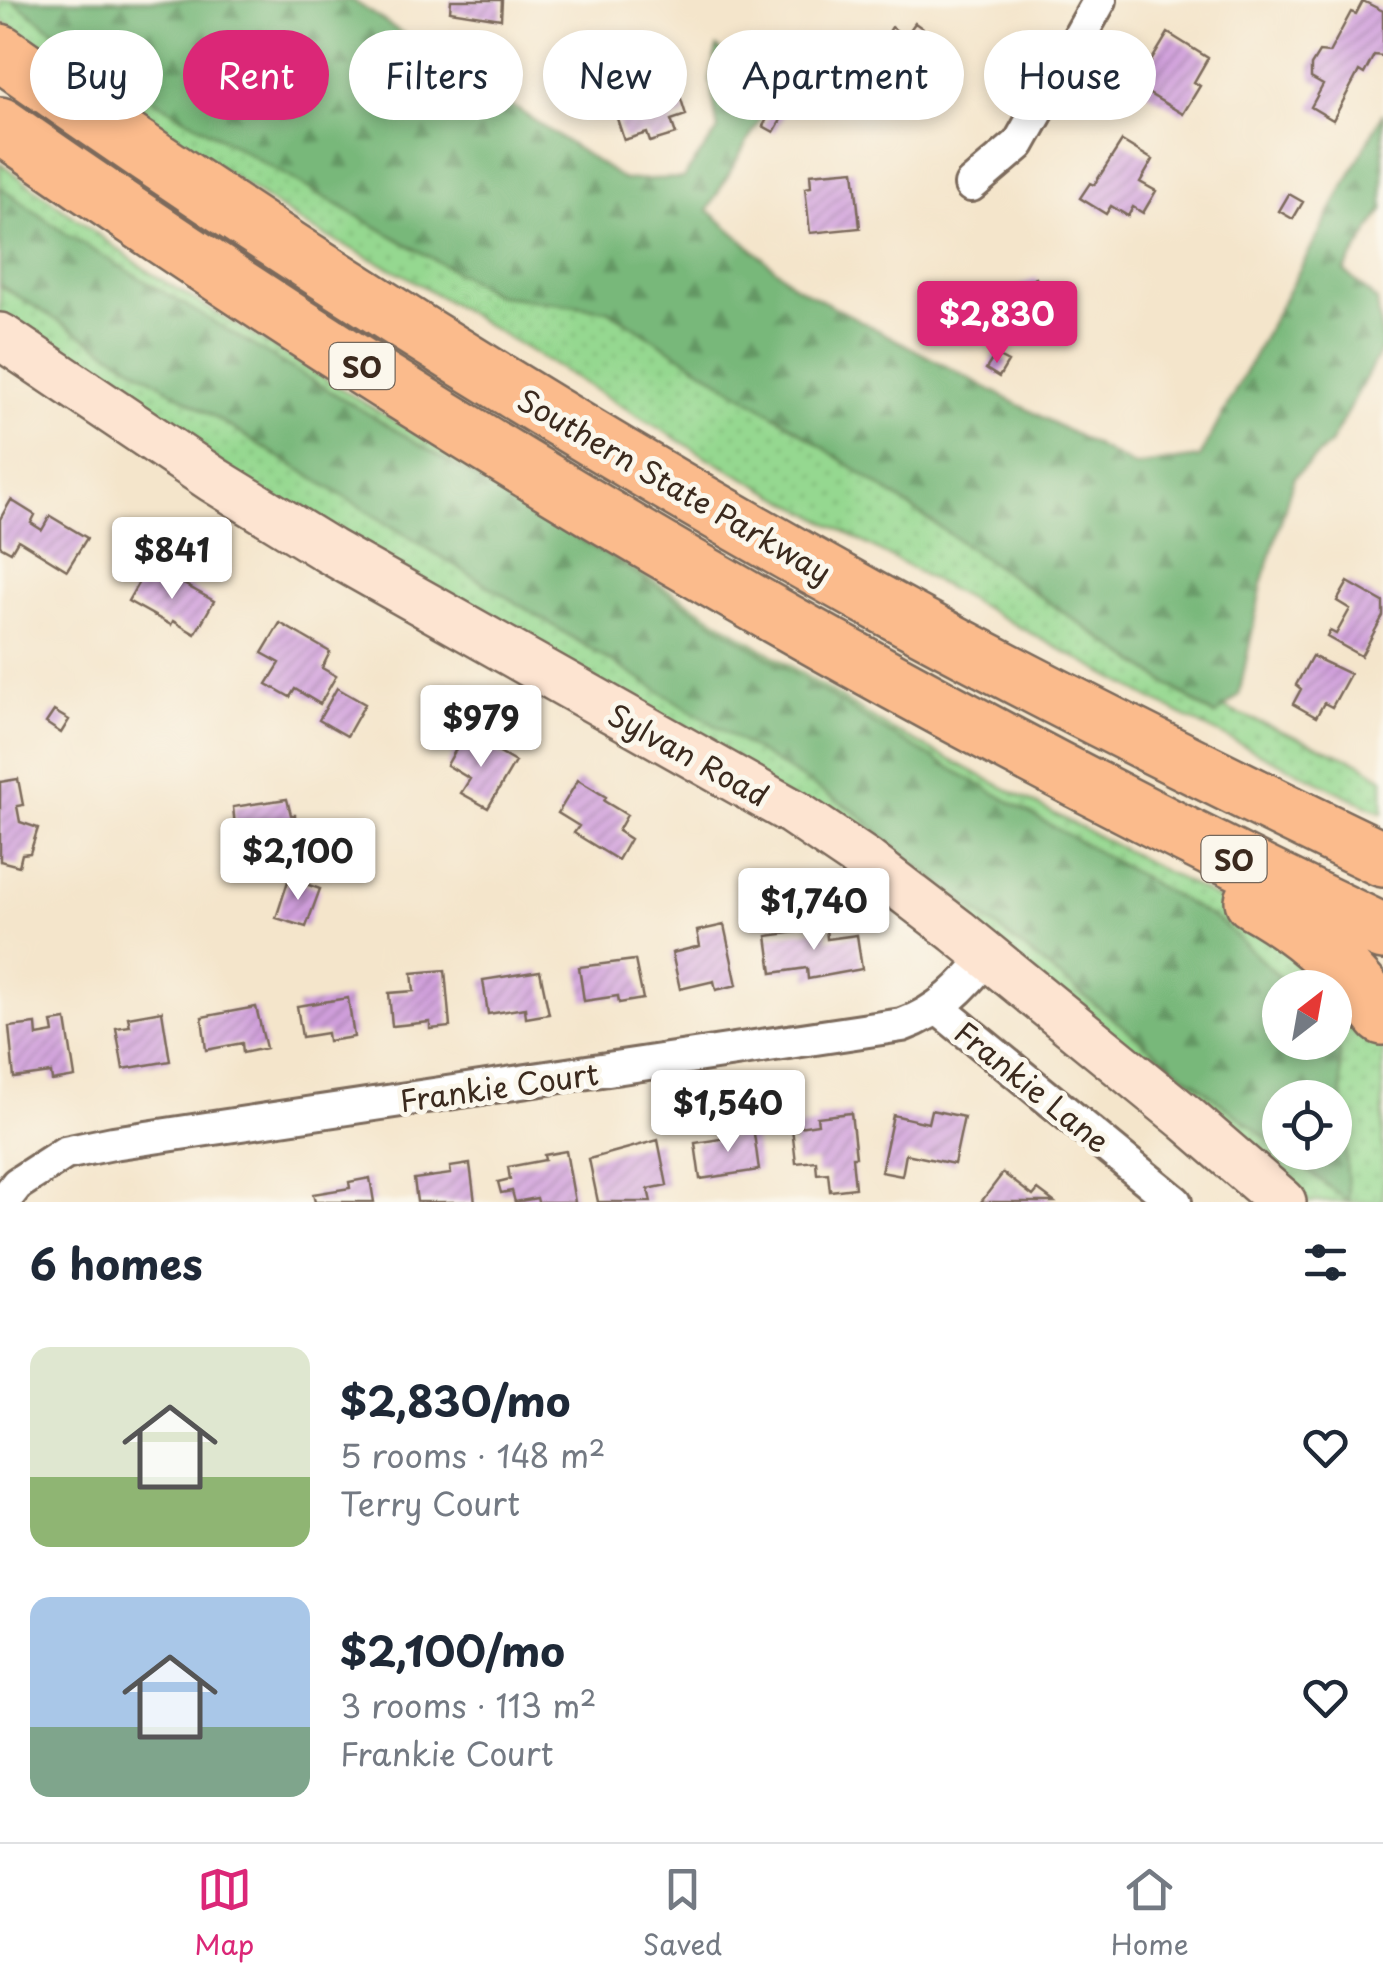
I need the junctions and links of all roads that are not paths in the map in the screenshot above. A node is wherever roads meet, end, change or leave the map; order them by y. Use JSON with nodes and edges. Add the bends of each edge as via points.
{"nodes":[{"id":1,"x":1100,"y":0,"type":"edge"},
{"id":2,"x":0,"y":52,"type":"edge"},
{"id":3,"x":0,"y":126,"type":"edge"},
{"id":4,"x":971,"y":185,"type":"dead end"},
{"id":5,"x":0,"y":336,"type":"edge"},
{"id":6,"x":1156,"y":747,"type":"junction"},
{"id":7,"x":1087,"y":784,"type":"junction"},
{"id":8,"x":1383,"y":826,"type":"edge"},
{"id":9,"x":1383,"y":859,"type":"edge"},
{"id":10,"x":1383,"y":932,"type":"edge"},
{"id":11,"x":988,"y":956,"type":"junction"},
{"id":12,"x":938,"y":1008,"type":"junction"},
{"id":13,"x":1383,"y":1017,"type":"edge"},
{"id":14,"x":2,"y":1202,"type":"edge"},
{"id":15,"x":1175,"y":1202,"type":"edge"},
{"id":16,"x":1284,"y":1202,"type":"edge"}],
"edges":[{"from":1,"to":4,"type":"street","via":[[1019,144]]},
{"from":2,"to":6,"type":"highway","name":"Southern State Parkway","number":"SO","via":[[244,219],[600,443],[870,598]]},
{"from":3,"to":7,"type":"highway","name":"Southern State Parkway","number":"SO","via":[[224,278],[564,492]]},
{"from":5,"to":11,"type":"street","name":"Sylvan Road","via":[[330,551],[802,818]]},
{"from":6,"to":8,"type":"highway"},
{"from":6,"to":9,"type":"highway","name":"Southern State Parkway","number":"SO"},
{"from":7,"to":10,"type":"highway","name":"Southern State Parkway","number":"SO"},
{"from":7,"to":13,"type":"highway","via":[[1312,939]]},
{"from":11,"to":12,"type":"street","name":"Frankie Court"},
{"from":11,"to":16,"type":"street","name":"Sylvan Road"},
{"from":12,"to":14,"type":"street","name":"Frankie Court","via":[[885,1029],[113,1142],[66,1153],[17,1184]]},
{"from":12,"to":15,"type":"street","name":"Frankie Lane"}]}
